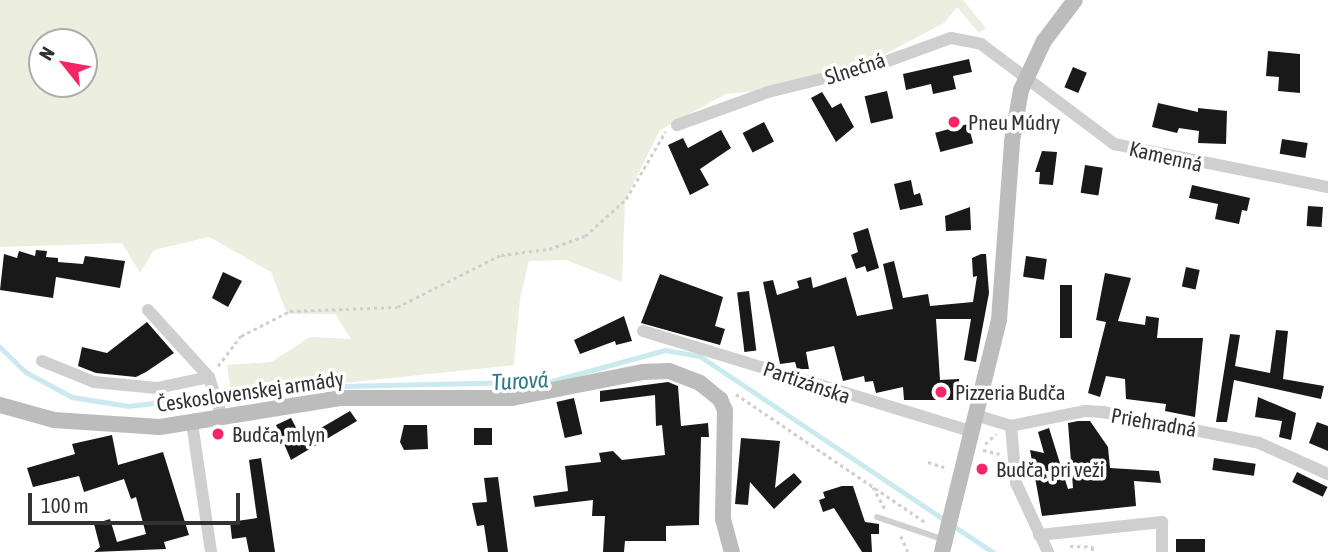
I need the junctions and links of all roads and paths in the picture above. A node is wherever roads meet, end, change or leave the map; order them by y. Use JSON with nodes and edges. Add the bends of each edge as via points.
{"nodes":[{"id":1,"x":1075,"y":0,"type":"edge"},
{"id":2,"x":1026,"y":75,"type":"junction"},
{"id":3,"x":677,"y":125,"type":"joint"},
{"id":4,"x":1328,"y":187,"type":"edge"},
{"id":5,"x":148,"y":310,"type":"dead end"},
{"id":6,"x":643,"y":331,"type":"dead end"},
{"id":7,"x":42,"y":361,"type":"dead end"},
{"id":8,"x":212,"y":383,"type":"junction"},
{"id":9,"x":709,"y":390,"type":"junction"},
{"id":10,"x":0,"y":405,"type":"edge"},
{"id":11,"x":221,"y":412,"type":"junction"},
{"id":12,"x":192,"y":423,"type":"junction"},
{"id":13,"x":973,"y":423,"type":"junction"},
{"id":14,"x":1011,"y":426,"type":"junction"},
{"id":15,"x":983,"y":450,"type":"dead end"},
{"id":16,"x":1014,"y":458,"type":"junction"},
{"id":17,"x":928,"y":463,"type":"dead end"},
{"id":18,"x":944,"y":467,"type":"dead end"},
{"id":19,"x":1328,"y":474,"type":"edge"},
{"id":20,"x":877,"y":517,"type":"dead end"},
{"id":21,"x":1039,"y":535,"type":"junction"},
{"id":22,"x":942,"y":538,"type":"edge"},
{"id":23,"x":1065,"y":546,"type":"dead end"},
{"id":24,"x":211,"y":552,"type":"edge"},
{"id":25,"x":732,"y":552,"type":"edge"},
{"id":26,"x":1048,"y":552,"type":"edge"},
{"id":27,"x":1092,"y":552,"type":"edge"},
{"id":28,"x":1162,"y":552,"type":"edge"}],
"edges":[{"from":1,"to":2,"type":"street"},
{"from":2,"to":3,"type":"street","name":"Slnečná","via":[[981,44],[951,38],[874,66],[768,92]]},
{"from":2,"to":4,"type":"street","name":"Kamenná","via":[[1114,144]]},
{"from":2,"to":13,"type":"street","via":[[1012,141],[1004,289]]},
{"from":3,"to":8,"type":"path","via":[[665,132],[626,199],[585,236],[550,249],[501,255],[397,306],[290,311],[241,336]]},
{"from":5,"to":8,"type":"street"},
{"from":6,"to":13,"type":"street","name":"Partizánska"},
{"from":7,"to":8,"type":"street","via":[[94,382],[158,388]]},
{"from":8,"to":11,"type":"street"},
{"from":9,"to":11,"type":"street","name":"Československej armády","via":[[681,374],[643,372],[512,398],[342,398]]},
{"from":9,"to":22,"type":"path","via":[[715,381]]},
{"from":9,"to":25,"type":"street","via":[[720,399],[728,426],[723,519]]},
{"from":10,"to":12,"type":"street","name":"Československej armády","via":[[54,420],[160,427]]},
{"from":11,"to":12,"type":"street","name":"Československej armády"},
{"from":12,"to":24,"type":"street"},
{"from":13,"to":14,"type":"street","name":"Priehradná"},
{"from":13,"to":22,"type":"street"},
{"from":14,"to":16,"type":"street"},
{"from":14,"to":19,"type":"street","name":"Priehradná","via":[[1070,413],[1103,412],[1259,443]]},
{"from":15,"to":16,"type":"path"},
{"from":16,"to":21,"type":"street","via":[[1016,483]]},
{"from":17,"to":18,"type":"path"},
{"from":20,"to":22,"type":"lane"},
{"from":21,"to":26,"type":"street"},
{"from":21,"to":28,"type":"street","via":[[1162,522]]},
{"from":23,"to":27,"type":"path","via":[[1093,547]]}]}
